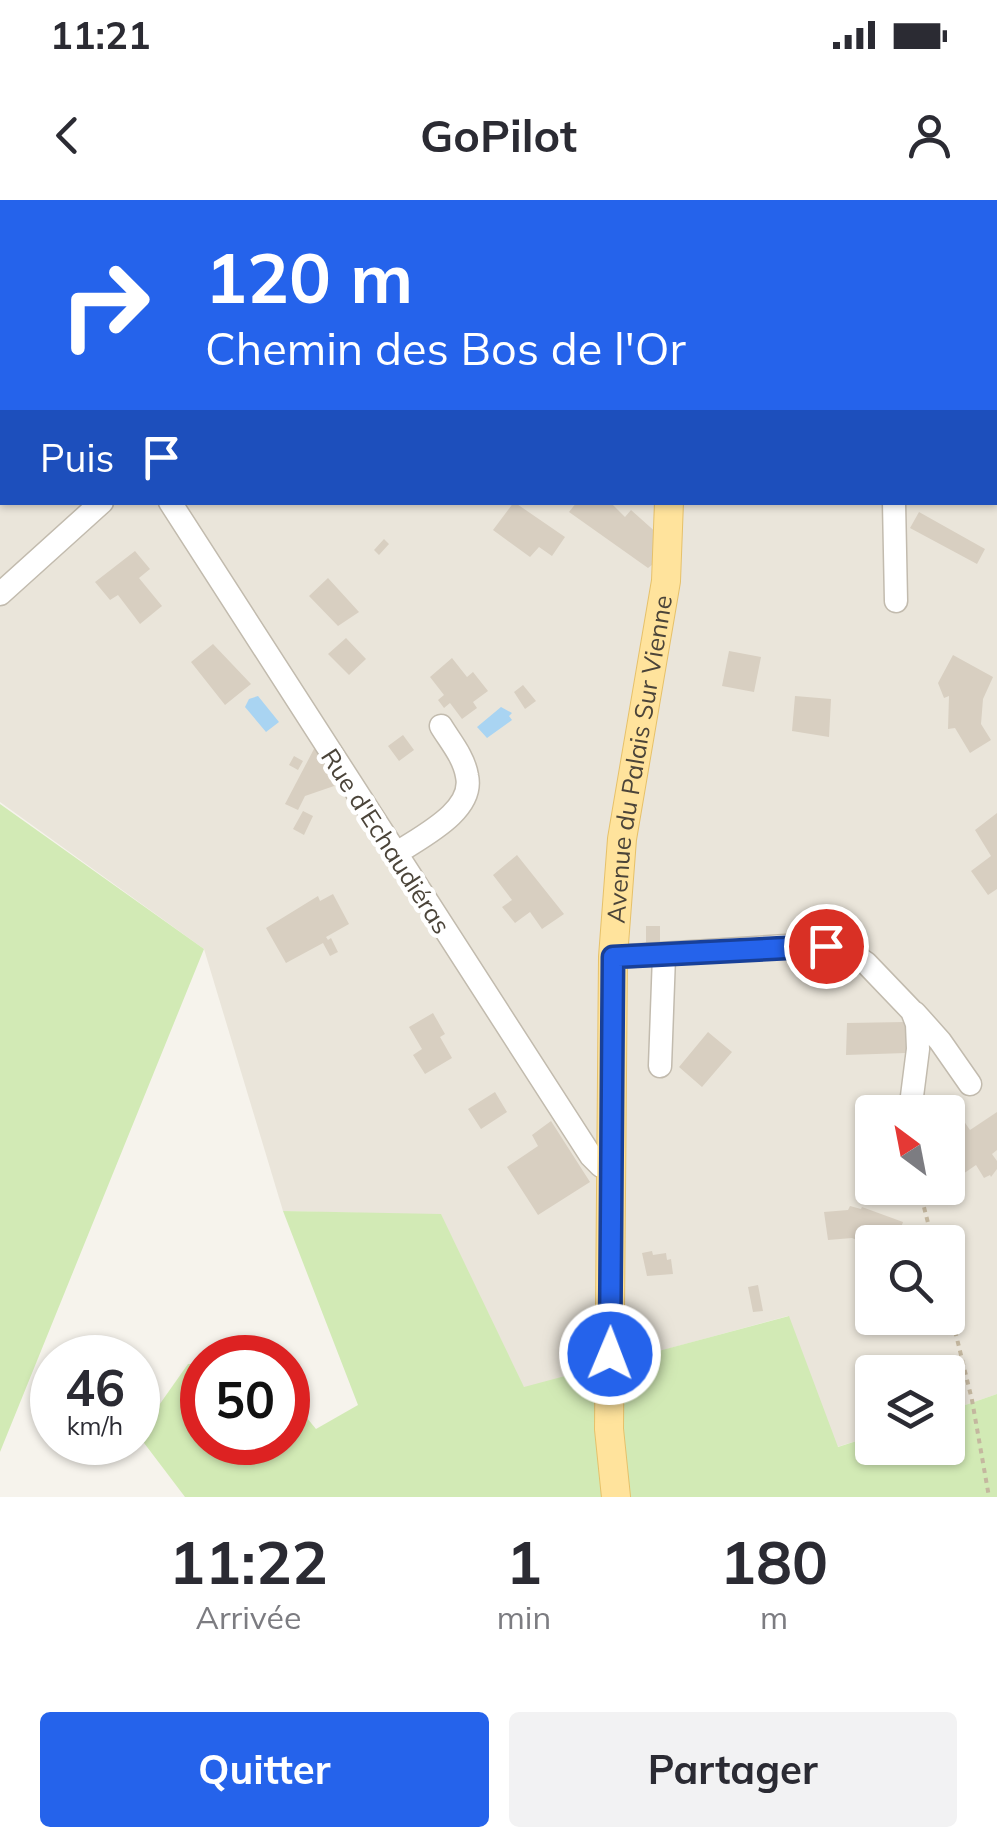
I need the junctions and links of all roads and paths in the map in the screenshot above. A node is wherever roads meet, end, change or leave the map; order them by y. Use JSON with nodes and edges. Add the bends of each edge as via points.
{"nodes":[{"id":1,"x":99,"y":505,"type":"edge"},
{"id":2,"x":172,"y":505,"type":"edge"},
{"id":3,"x":669,"y":505,"type":"edge"},
{"id":4,"x":894,"y":505,"type":"edge"},
{"id":5,"x":0,"y":594,"type":"edge"},
{"id":6,"x":896,"y":600,"type":"dead end"},
{"id":7,"x":440,"y":726,"type":"dead end"},
{"id":8,"x":394,"y":855,"type":"junction"},
{"id":9,"x":664,"y":956,"type":"junction"},
{"id":10,"x":613,"y":957,"type":"junction"},
{"id":11,"x":912,"y":1011,"type":"junction"},
{"id":12,"x":660,"y":1066,"type":"dead end"},
{"id":13,"x":970,"y":1084,"type":"dead end"},
{"id":14,"x":912,"y":1095,"type":"edge"},
{"id":15,"x":613,"y":1168,"type":"junction"},
{"id":16,"x":956,"y":1335,"type":"edge"},
{"id":17,"x":616,"y":1497,"type":"edge"},
{"id":18,"x":990,"y":1497,"type":"edge"}],
"edges":[{"from":1,"to":5,"type":"street"},
{"from":2,"to":8,"type":"street","name":"Rue d'Echaudiéras"},
{"from":3,"to":10,"type":"main road","name":"Avenue du Palais Sur Vienne","via":[[666,581],[622,839]]},
{"from":4,"to":6,"type":"street"},
{"from":7,"to":8,"type":"street","via":[[460,757],[468,791],[445,820]]},
{"from":8,"to":15,"type":"street","name":"Rue d'Echaudiéras","via":[[591,1156]]},
{"from":9,"to":10,"type":"street"},
{"from":9,"to":11,"type":"street","via":[[836,948],[866,963]]},
{"from":9,"to":12,"type":"street"},
{"from":10,"to":15,"type":"main road","name":"Avenue du Palais Sur Vienne"},
{"from":11,"to":13,"type":"street"},
{"from":11,"to":14,"type":"street","via":[[918,1024]]},
{"from":15,"to":17,"type":"main road","name":"Avenue du Palais Sur Vienne","via":[[609,1429]]},
{"from":16,"to":18,"type":"path"}]}
